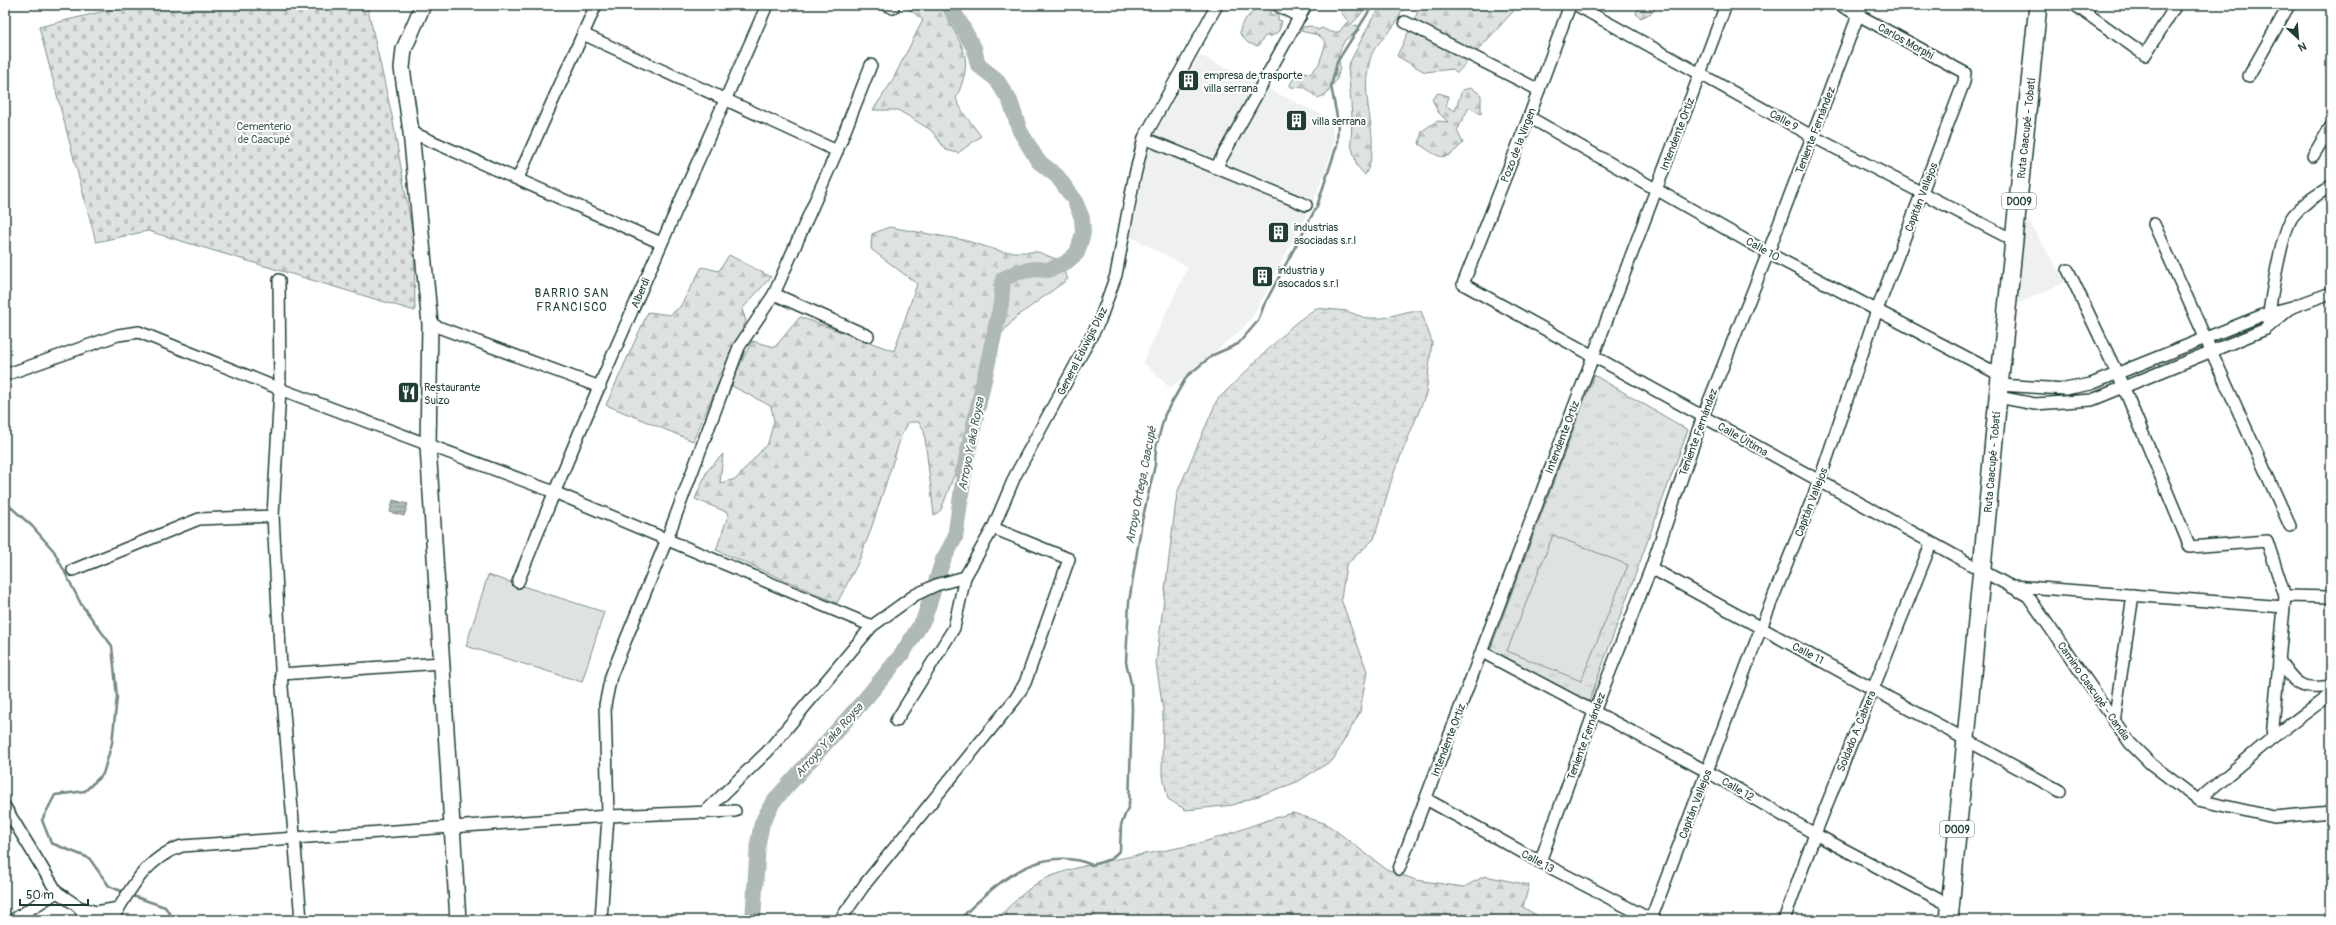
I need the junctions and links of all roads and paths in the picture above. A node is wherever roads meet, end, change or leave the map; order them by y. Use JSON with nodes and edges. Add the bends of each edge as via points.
{"nodes":[{"id":1,"x":423,"y":5,"type":"edge"},
{"id":2,"x":596,"y":5,"type":"edge"},
{"id":3,"x":767,"y":5,"type":"edge"},
{"id":4,"x":1217,"y":5,"type":"edge"},
{"id":5,"x":1277,"y":5,"type":"edge"},
{"id":6,"x":1306,"y":5,"type":"edge"},
{"id":7,"x":1570,"y":5,"type":"edge"},
{"id":8,"x":1576,"y":5,"type":"edge"},
{"id":9,"x":1726,"y":5,"type":"edge"},
{"id":10,"x":1840,"y":5,"type":"edge"},
{"id":11,"x":2038,"y":5,"type":"edge"},
{"id":12,"x":2075,"y":5,"type":"edge"},
{"id":13,"x":2176,"y":5,"type":"edge"},
{"id":14,"x":2289,"y":5,"type":"edge"},
{"id":15,"x":1860,"y":10,"type":"edge"},
{"id":16,"x":1300,"y":17,"type":"junction"},
{"id":17,"x":1405,"y":22,"type":"dead end"},
{"id":18,"x":583,"y":34,"type":"junction"},
{"id":19,"x":871,"y":65,"type":"dead end"},
{"id":20,"x":1700,"y":74,"type":"junction"},
{"id":21,"x":2249,"y":76,"type":"dead end"},
{"id":22,"x":1964,"y":82,"type":"joint"},
{"id":23,"x":1539,"y":90,"type":"junction"},
{"id":24,"x":726,"y":99,"type":"junction"},
{"id":25,"x":1529,"y":117,"type":"junction"},
{"id":26,"x":2331,"y":126,"type":"edge"},
{"id":27,"x":411,"y":132,"type":"junction"},
{"id":28,"x":1812,"y":136,"type":"junction"},
{"id":29,"x":1144,"y":138,"type":"junction"},
{"id":30,"x":837,"y":151,"type":"junction"},
{"id":31,"x":2313,"y":156,"type":"dead end"},
{"id":32,"x":1216,"y":168,"type":"junction"},
{"id":33,"x":518,"y":178,"type":"junction"},
{"id":34,"x":2331,"y":186,"type":"edge"},
{"id":35,"x":1656,"y":190,"type":"junction"},
{"id":36,"x":1923,"y":194,"type":"junction"},
{"id":37,"x":1306,"y":205,"type":"dead end"},
{"id":38,"x":2154,"y":224,"type":"dead end"},
{"id":39,"x":2015,"y":241,"type":"junction"},
{"id":40,"x":661,"y":244,"type":"junction"},
{"id":41,"x":1768,"y":253,"type":"junction"},
{"id":42,"x":2068,"y":270,"type":"dead end"},
{"id":43,"x":279,"y":280,"type":"dead end"},
{"id":44,"x":1463,"y":284,"type":"joint"},
{"id":45,"x":2331,"y":293,"type":"edge"},
{"id":46,"x":774,"y":294,"type":"junction"},
{"id":47,"x":2292,"y":307,"type":"junction"},
{"id":48,"x":1877,"y":310,"type":"junction"},
{"id":49,"x":2268,"y":313,"type":"junction"},
{"id":50,"x":430,"y":324,"type":"junction"},
{"id":51,"x":2266,"y":329,"type":"junction"},
{"id":52,"x":868,"y":336,"type":"dead end"},
{"id":53,"x":2206,"y":339,"type":"junction"},
{"id":54,"x":2212,"y":353,"type":"junction"},
{"id":55,"x":1592,"y":356,"type":"junction"},
{"id":56,"x":2118,"y":374,"type":"junction"},
{"id":57,"x":5,"y":375,"type":"edge"},
{"id":58,"x":1999,"y":386,"type":"junction"},
{"id":59,"x":600,"y":387,"type":"junction"},
{"id":60,"x":2124,"y":388,"type":"junction"},
{"id":61,"x":280,"y":389,"type":"junction"},
{"id":62,"x":1703,"y":416,"type":"junction"},
{"id":63,"x":428,"y":446,"type":"junction"},
{"id":64,"x":1819,"y":482,"type":"junction"},
{"id":65,"x":554,"y":492,"type":"junction"},
{"id":66,"x":273,"y":516,"type":"junction"},
{"id":67,"x":2290,"y":526,"type":"dead end"},
{"id":68,"x":993,"y":528,"type":"junction"},
{"id":69,"x":667,"y":539,"type":"junction"},
{"id":70,"x":1931,"y":544,"type":"junction"},
{"id":71,"x":1651,"y":568,"type":"junction"},
{"id":72,"x":73,"y":570,"type":"dead end"},
{"id":73,"x":1982,"y":571,"type":"junction"},
{"id":74,"x":964,"y":577,"type":"junction"},
{"id":75,"x":518,"y":582,"type":"dead end"},
{"id":76,"x":2009,"y":585,"type":"junction"},
{"id":77,"x":2133,"y":595,"type":"junction"},
{"id":78,"x":2331,"y":598,"type":"edge"},
{"id":79,"x":2284,"y":601,"type":"junction"},
{"id":80,"x":872,"y":626,"type":"junction"},
{"id":81,"x":1761,"y":628,"type":"junction"},
{"id":82,"x":1482,"y":652,"type":"junction"},
{"id":83,"x":2279,"y":660,"type":"junction"},
{"id":84,"x":441,"y":663,"type":"junction"},
{"id":85,"x":281,"y":674,"type":"junction"},
{"id":86,"x":2331,"y":686,"type":"edge"},
{"id":87,"x":1874,"y":688,"type":"junction"},
{"id":88,"x":2331,"y":694,"type":"edge"},
{"id":89,"x":1594,"y":712,"type":"junction"},
{"id":90,"x":896,"y":721,"type":"dead end"},
{"id":91,"x":2114,"y":722,"type":"junction"},
{"id":92,"x":1965,"y":738,"type":"junction"},
{"id":93,"x":2272,"y":738,"type":"junction"},
{"id":94,"x":1708,"y":772,"type":"junction"},
{"id":95,"x":2060,"y":791,"type":"dead end"},
{"id":96,"x":1426,"y":799,"type":"junction"},
{"id":97,"x":2198,"y":800,"type":"junction"},
{"id":98,"x":5,"y":807,"type":"edge"},
{"id":99,"x":735,"y":811,"type":"dead end"},
{"id":100,"x":2331,"y":812,"type":"edge"},
{"id":101,"x":704,"y":813,"type":"junction"},
{"id":102,"x":608,"y":816,"type":"junction"},
{"id":103,"x":451,"y":826,"type":"junction"},
{"id":104,"x":1815,"y":834,"type":"junction"},
{"id":105,"x":293,"y":837,"type":"junction"},
{"id":106,"x":1540,"y":862,"type":"junction"},
{"id":107,"x":1399,"y":869,"type":"dead end"},
{"id":108,"x":57,"y":892,"type":"junction"},
{"id":109,"x":122,"y":904,"type":"junction"},
{"id":110,"x":79,"y":907,"type":"junction"},
{"id":111,"x":1950,"y":913,"type":"edge"},
{"id":112,"x":13,"y":920,"type":"edge"},
{"id":113,"x":86,"y":920,"type":"edge"},
{"id":114,"x":112,"y":920,"type":"edge"},
{"id":115,"x":301,"y":920,"type":"edge"},
{"id":116,"x":458,"y":920,"type":"edge"},
{"id":117,"x":601,"y":920,"type":"edge"},
{"id":118,"x":840,"y":920,"type":"edge"},
{"id":119,"x":1652,"y":920,"type":"edge"},
{"id":120,"x":1784,"y":920,"type":"edge"}],
"edges":[{"from":1,"to":27,"type":"street","via":[[404,50],[402,68]]},
{"from":2,"to":18,"type":"street"},
{"from":3,"to":24,"type":"street","name":"Alberdi"},
{"from":4,"to":29,"type":"street","name":"General Eduvigis Díaz"},
{"from":5,"to":16,"type":"street"},
{"from":6,"to":16,"type":"street"},
{"from":7,"to":23,"type":"street","name":"Pozo de la Virgen"},
{"from":8,"to":20,"type":"street","name":"Calle 9"},
{"from":9,"to":20,"type":"street","name":"Intendente Ortiz"},
{"from":10,"to":15,"type":"street","name":"Carlos Morphi"},
{"from":11,"to":39,"type":"main road","name":"Ruta Caacupé - Tobatí","number":"D009"},
{"from":12,"to":13,"type":"street","via":[[2146,55]]},
{"from":14,"to":21,"type":"street"},
{"from":15,"to":22,"type":"street","name":"Carlos Morphi","via":[[1965,73]]},
{"from":15,"to":28,"type":"street","name":"Teniente Fernández"},
{"from":16,"to":32,"type":"street"},
{"from":17,"to":23,"type":"street"},
{"from":18,"to":24,"type":"street"},
{"from":18,"to":33,"type":"street"},
{"from":19,"to":30,"type":"street"},
{"from":20,"to":28,"type":"street","name":"Calle 9"},
{"from":20,"to":35,"type":"street","name":"Intendente Ortiz"},
{"from":22,"to":36,"type":"street","name":"Capitán Vallejos"},
{"from":23,"to":25,"type":"street","name":"Pozo de la Virgen"},
{"from":24,"to":30,"type":"street"},
{"from":24,"to":40,"type":"street","name":"Alberdi"},
{"from":25,"to":35,"type":"street","name":"Calle 10"},
{"from":25,"to":44,"type":"street","name":"Pozo de la Virgen"},
{"from":26,"to":31,"type":"street"},
{"from":27,"to":33,"type":"street"},
{"from":27,"to":50,"type":"street"},
{"from":28,"to":36,"type":"street","name":"Calle 9"},
{"from":28,"to":41,"type":"street","name":"Teniente Fernández"},
{"from":29,"to":32,"type":"street"},
{"from":29,"to":68,"type":"street","name":"General Eduvigis Díaz","via":[[1116,275],[1100,320],[1016,476]]},
{"from":30,"to":46,"type":"street"},
{"from":32,"to":37,"type":"street"},
{"from":33,"to":40,"type":"street"},
{"from":34,"to":49,"type":"street","via":[[2301,206],[2291,218]]},
{"from":35,"to":41,"type":"street","name":"Calle 10"},
{"from":35,"to":55,"type":"street","name":"Intendente Ortiz"},
{"from":36,"to":39,"type":"street","name":"Calle 9"},
{"from":36,"to":48,"type":"street","name":"Capitán Vallejos"},
{"from":38,"to":53,"type":"street"},
{"from":39,"to":58,"type":"main road","name":"Ruta Caacupé - Tobatí","number":"D009"},
{"from":40,"to":59,"type":"street","name":"Alberdi"},
{"from":41,"to":48,"type":"street","name":"Calle 10"},
{"from":41,"to":62,"type":"street","name":"Teniente Fernández"},
{"from":42,"to":56,"type":"street"},
{"from":43,"to":61,"type":"street"},
{"from":44,"to":55,"type":"street","name":"Calle Última"},
{"from":45,"to":47,"type":"street"},
{"from":46,"to":52,"type":"street"},
{"from":46,"to":69,"type":"street","via":[[739,347]]},
{"from":47,"to":49,"type":"street"},
{"from":47,"to":51,"type":"street"},
{"from":48,"to":58,"type":"street","name":"Calle 10"},
{"from":48,"to":64,"type":"street","name":"Capitán Vallejos"},
{"from":49,"to":51,"type":"street"},
{"from":49,"to":53,"type":"street"},
{"from":50,"to":59,"type":"street"},
{"from":50,"to":63,"type":"street"},
{"from":51,"to":54,"type":"street"},
{"from":53,"to":54,"type":"street"},
{"from":53,"to":56,"type":"street"},
{"from":54,"to":60,"type":"street"},
{"from":54,"to":67,"type":"street"},
{"from":55,"to":62,"type":"street","name":"Calle Última"},
{"from":55,"to":82,"type":"street","name":"Intendente Ortiz"},
{"from":56,"to":58,"type":"street","via":[[2091,384],[2065,389]]},
{"from":56,"to":60,"type":"street"},
{"from":57,"to":61,"type":"street","via":[[118,335],[139,332]]},
{"from":58,"to":60,"type":"street","via":[[2035,404],[2083,402]]},
{"from":58,"to":73,"type":"main road","name":"Ruta Caacupé - Tobatí","number":"D009"},
{"from":59,"to":65,"type":"street","name":"Alberdi"},
{"from":60,"to":79,"type":"street","via":[[2190,547],[2267,541]]},
{"from":61,"to":63,"type":"street"},
{"from":61,"to":66,"type":"street"},
{"from":62,"to":64,"type":"street","name":"Calle Última"},
{"from":62,"to":71,"type":"street","name":"Teniente Fernández"},
{"from":63,"to":65,"type":"street"},
{"from":63,"to":84,"type":"street"},
{"from":64,"to":70,"type":"street","name":"Calle Última"},
{"from":64,"to":81,"type":"street","name":"Capitán Vallejos"},
{"from":65,"to":69,"type":"street"},
{"from":65,"to":75,"type":"street","name":"Alberdi"},
{"from":66,"to":72,"type":"street","via":[[199,519]]},
{"from":66,"to":85,"type":"street"},
{"from":68,"to":74,"type":"street","name":"General Eduvigis Díaz"},
{"from":68,"to":118,"type":"street","via":[[1069,559],[1025,683],[1016,698],[865,884]]},
{"from":69,"to":80,"type":"street"},
{"from":69,"to":102,"type":"street","via":[[611,676],[605,705]]},
{"from":70,"to":73,"type":"street","name":"Calle Última"},
{"from":70,"to":87,"type":"street","name":"Soldado A. Cabrera"},
{"from":71,"to":81,"type":"street","name":"Calle 11"},
{"from":71,"to":89,"type":"street","name":"Teniente Fernández"},
{"from":73,"to":76,"type":"street","name":"Camino Caacupé - Candia"},
{"from":73,"to":92,"type":"main road","name":"Ruta Caacupé - Tobatí","number":"D009"},
{"from":74,"to":80,"type":"street","via":[[936,585],[915,595]]},
{"from":74,"to":90,"type":"street","name":"General Eduvigis Díaz","via":[[954,628]]},
{"from":76,"to":77,"type":"street"},
{"from":76,"to":91,"type":"street","name":"Camino Caacupé - Candia","via":[[2028,596]]},
{"from":77,"to":79,"type":"street"},
{"from":77,"to":91,"type":"street"},
{"from":78,"to":79,"type":"street"},
{"from":79,"to":83,"type":"street"},
{"from":80,"to":101,"type":"street","via":[[767,752]]},
{"from":81,"to":87,"type":"street","name":"Calle 11"},
{"from":81,"to":94,"type":"street","name":"Capitán Vallejos"},
{"from":82,"to":89,"type":"street","name":"Calle 12"},
{"from":82,"to":96,"type":"street","name":"Intendente Ortiz"},
{"from":83,"to":86,"type":"street","via":[[2293,682],[2303,687]]},
{"from":83,"to":93,"type":"street"},
{"from":84,"to":85,"type":"street"},
{"from":84,"to":103,"type":"street"},
{"from":85,"to":105,"type":"street"},
{"from":87,"to":92,"type":"street","name":"Calle 11"},
{"from":87,"to":104,"type":"street","name":"Soldado A. Cabrera"},
{"from":88,"to":93,"type":"street"},
{"from":89,"to":94,"type":"street","name":"Calle 12"},
{"from":89,"to":106,"type":"street","name":"Teniente Fernández"},
{"from":91,"to":97,"type":"street","name":"Camino Caacupé - Candia","via":[[2151,764]]},
{"from":92,"to":95,"type":"street","name":"Calle 11"},
{"from":92,"to":111,"type":"main road","name":"Ruta Caacupé - Tobatí","number":"D009"},
{"from":93,"to":97,"type":"street"},
{"from":94,"to":104,"type":"street","name":"Calle 12"},
{"from":94,"to":119,"type":"street","name":"Capitán Vallejos"},
{"from":96,"to":106,"type":"street","name":"Calle 13"},
{"from":96,"to":107,"type":"street","name":"Intendente Ortiz"},
{"from":97,"to":100,"type":"street","name":"Camino Caacupé - Candia","via":[[2274,817]]},
{"from":98,"to":108,"type":"street"},
{"from":99,"to":101,"type":"street"},
{"from":101,"to":102,"type":"street"},
{"from":102,"to":103,"type":"street"},
{"from":102,"to":117,"type":"street"},
{"from":103,"to":105,"type":"street"},
{"from":103,"to":116,"type":"street"},
{"from":104,"to":111,"type":"street","name":"Calle 12"},
{"from":104,"to":120,"type":"street","name":"Soldado A. Cabrera"},
{"from":105,"to":109,"type":"street","via":[[182,846],[166,851],[149,864]]},
{"from":105,"to":115,"type":"street"},
{"from":106,"to":119,"type":"street","name":"Calle 13"},
{"from":108,"to":110,"type":"street"},
{"from":108,"to":112,"type":"street"},
{"from":109,"to":110,"type":"street","via":[[96,912]]},
{"from":109,"to":114,"type":"street"},
{"from":110,"to":113,"type":"street"}]}
